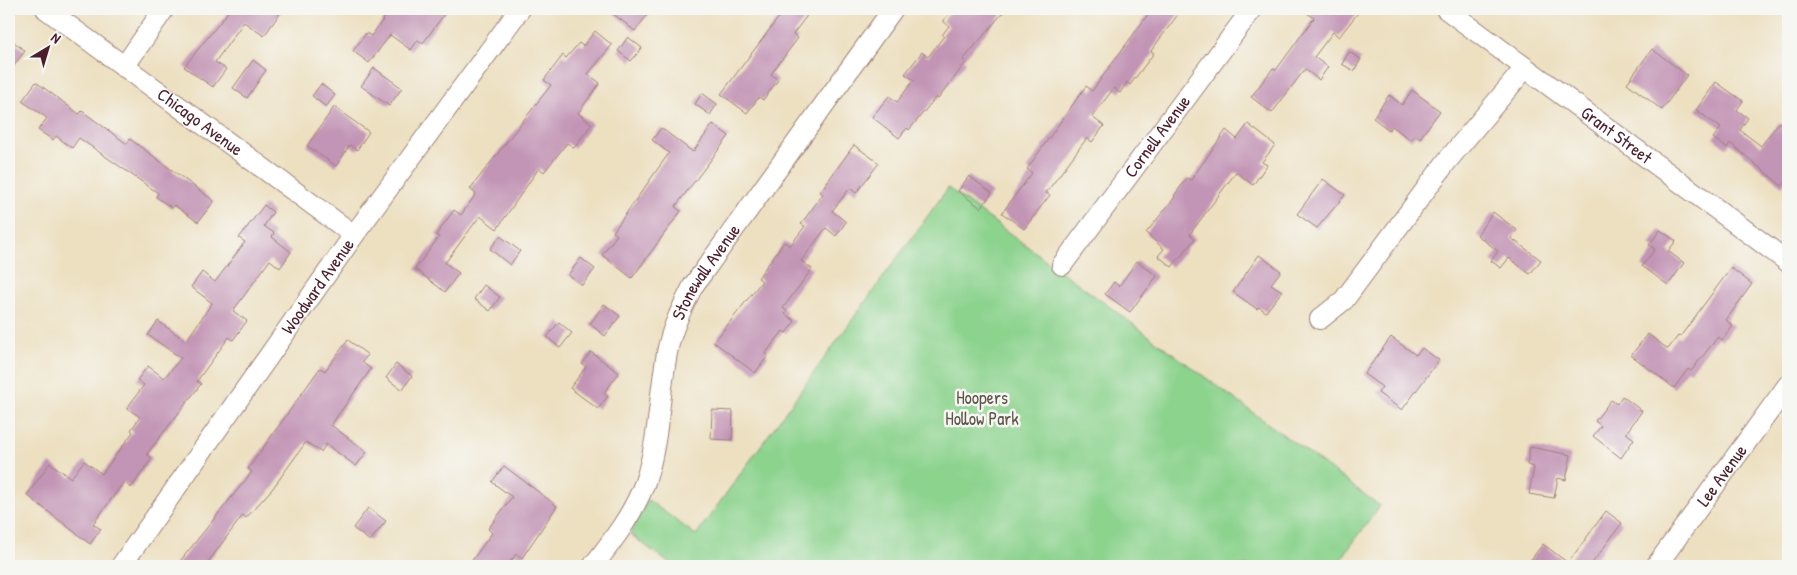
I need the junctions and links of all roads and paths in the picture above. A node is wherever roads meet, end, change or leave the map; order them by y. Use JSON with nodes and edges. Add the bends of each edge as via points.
{"nodes":[{"id":1,"x":46,"y":9,"type":"edge"},
{"id":2,"x":164,"y":9,"type":"edge"},
{"id":3,"x":520,"y":9,"type":"edge"},
{"id":4,"x":893,"y":9,"type":"edge"},
{"id":5,"x":1252,"y":9,"type":"edge"},
{"id":6,"x":1446,"y":9,"type":"edge"},
{"id":7,"x":124,"y":67,"type":"junction"},
{"id":8,"x":1526,"y":68,"type":"junction"},
{"id":9,"x":354,"y":235,"type":"junction"},
{"id":10,"x":1788,"y":262,"type":"edge"},
{"id":11,"x":1062,"y":265,"type":"dead end"},
{"id":12,"x":1320,"y":319,"type":"dead end"},
{"id":13,"x":1788,"y":385,"type":"edge"},
{"id":14,"x":121,"y":566,"type":"edge"},
{"id":15,"x":593,"y":566,"type":"edge"},
{"id":16,"x":1656,"y":566,"type":"edge"}],
"edges":[{"from":1,"to":7,"type":"street","name":"Chicago Avenue"},
{"from":2,"to":7,"type":"street"},
{"from":3,"to":9,"type":"street","name":"Woodward Avenue"},
{"from":4,"to":15,"type":"street","name":"Stonewall Avenue","via":[[692,286],[670,338],[654,448],[645,481],[634,508]]},
{"from":5,"to":11,"type":"street","name":"Cornell Avenue"},
{"from":6,"to":8,"type":"street","name":"Grant Street"},
{"from":7,"to":9,"type":"street","name":"Chicago Avenue"},
{"from":8,"to":10,"type":"street","name":"Grant Street"},
{"from":8,"to":12,"type":"street","via":[[1447,161],[1344,300]]},
{"from":9,"to":14,"type":"street","name":"Woodward Avenue"},
{"from":13,"to":16,"type":"street","name":"Lee Avenue"}]}
